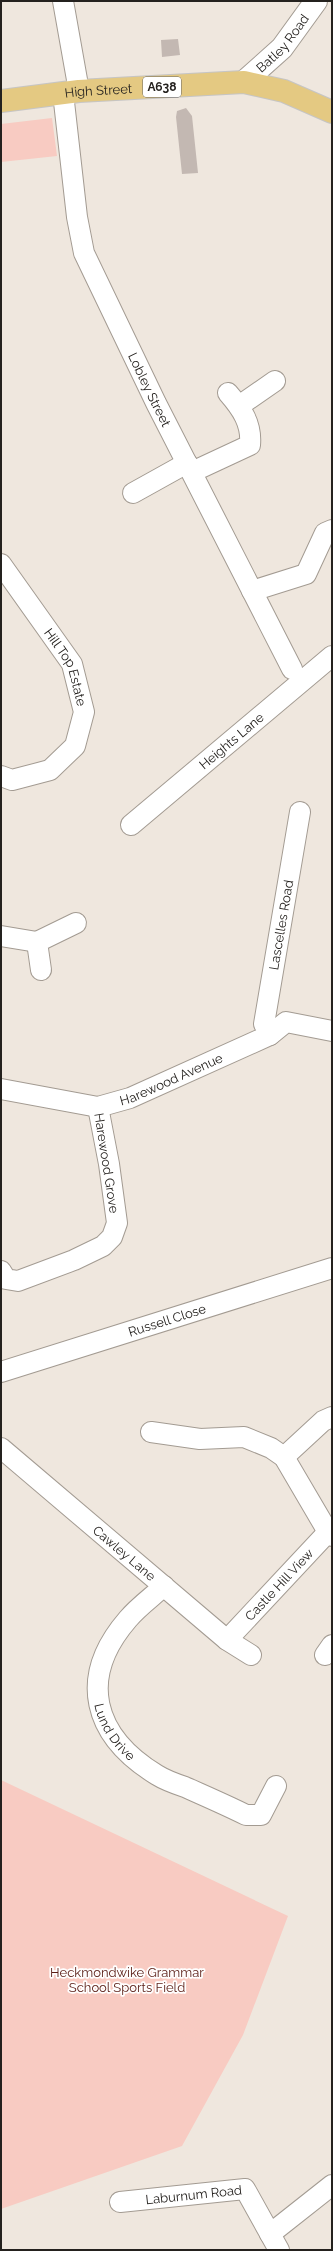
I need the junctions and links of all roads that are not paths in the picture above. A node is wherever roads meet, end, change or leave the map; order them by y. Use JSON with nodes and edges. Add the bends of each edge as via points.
{"nodes":[{"id":1,"x":316,"y":1,"type":"edge"},
{"id":2,"x":66,"y":2,"type":"edge"},
{"id":3,"x":244,"y":82,"type":"junction"},
{"id":4,"x":71,"y":92,"type":"junction"},
{"id":5,"x":1,"y":102,"type":"edge"},
{"id":6,"x":332,"y":112,"type":"edge"},
{"id":7,"x":275,"y":381,"type":"dead end"},
{"id":8,"x":189,"y":468,"type":"junction"},
{"id":9,"x":133,"y":493,"type":"dead end"},
{"id":10,"x":332,"y":530,"type":"edge"},
{"id":11,"x":1,"y":564,"type":"edge"},
{"id":12,"x":252,"y":591,"type":"junction"},
{"id":13,"x":332,"y":656,"type":"edge"},
{"id":14,"x":292,"y":669,"type":"dead end"},
{"id":15,"x":1,"y":776,"type":"edge"},
{"id":16,"x":300,"y":812,"type":"dead end"},
{"id":17,"x":131,"y":825,"type":"dead end"},
{"id":18,"x":76,"y":924,"type":"dead end"},
{"id":19,"x":1,"y":936,"type":"edge"},
{"id":20,"x":37,"y":942,"type":"junction"},
{"id":21,"x":41,"y":970,"type":"dead end"},
{"id":22,"x":332,"y":1031,"type":"edge"},
{"id":23,"x":270,"y":1035,"type":"junction"},
{"id":24,"x":1,"y":1089,"type":"edge"},
{"id":25,"x":98,"y":1107,"type":"junction"},
{"id":26,"x":332,"y":1268,"type":"edge"},
{"id":27,"x":1,"y":1271,"type":"edge"},
{"id":28,"x":1,"y":1372,"type":"edge"},
{"id":29,"x":332,"y":1417,"type":"edge"},
{"id":30,"x":151,"y":1432,"type":"dead end"},
{"id":31,"x":1,"y":1448,"type":"edge"},
{"id":32,"x":284,"y":1457,"type":"junction"},
{"id":33,"x":330,"y":1534,"type":"edge"},
{"id":34,"x":164,"y":1586,"type":"junction"},
{"id":35,"x":227,"y":1640,"type":"junction"},
{"id":36,"x":251,"y":1655,"type":"dead end"},
{"id":37,"x":276,"y":1786,"type":"dead end"},
{"id":38,"x":329,"y":2192,"type":"edge"},
{"id":39,"x":120,"y":2202,"type":"dead end"},
{"id":40,"x":274,"y":2242,"type":"edge"}],
"edges":[{"from":1,"to":3,"type":"main road","name":"Batley Road","via":[[282,48]]},
{"from":2,"to":4,"type":"street","name":"Lobley Street"},
{"from":3,"to":4,"type":"main road","name":"High Street","number":"A638"},
{"from":3,"to":6,"type":"main road","number":"A638","via":[[284,91]]},
{"from":4,"to":5,"type":"main road","name":"High Street","number":"A638"},
{"from":4,"to":8,"type":"street","name":"Lobley Street","via":[[77,217],[84,253]]},
{"from":7,"to":8,"type":"street","via":[[234,399],[252,432],[250,445]]},
{"from":8,"to":9,"type":"street"},
{"from":8,"to":12,"type":"street","name":"Lobley Street"},
{"from":10,"to":12,"type":"street","via":[[325,533],[306,574]]},
{"from":11,"to":15,"type":"street","name":"Hill Top Estate","via":[[72,664],[84,712],[75,746],[50,770],[12,780]]},
{"from":12,"to":14,"type":"street","name":"Lobley Street"},
{"from":13,"to":17,"type":"street","name":"Heights Lane"},
{"from":16,"to":23,"type":"street","name":"Lascelles Road","via":[[264,1024]]},
{"from":18,"to":20,"type":"street"},
{"from":19,"to":20,"type":"street"},
{"from":20,"to":21,"type":"street"},
{"from":22,"to":23,"type":"street","name":"Harewood Avenue","via":[[286,1022]]},
{"from":23,"to":25,"type":"street","name":"Harewood Avenue","via":[[130,1098]]},
{"from":24,"to":25,"type":"street","name":"Harewood Avenue"},
{"from":25,"to":27,"type":"street","name":"Harewood Grove","via":[[117,1223],[112,1237],[103,1246],[74,1260],[18,1281],[6,1279]]},
{"from":26,"to":28,"type":"street","name":"Russell Close"},
{"from":29,"to":32,"type":"street","via":[[323,1421]]},
{"from":30,"to":32,"type":"street","via":[[200,1439],[244,1437],[271,1448]]},
{"from":31,"to":34,"type":"street","name":"Cawley Lane"},
{"from":32,"to":33,"type":"street"},
{"from":33,"to":35,"type":"street","name":"Castle Hill View"},
{"from":34,"to":35,"type":"street","name":"Cawley Lane"},
{"from":34,"to":37,"type":"street","name":"Lund Drive","via":[[128,1618],[100,1666],[97,1691],[104,1722],[123,1750],[158,1776],[261,1821]]},
{"from":35,"to":36,"type":"street","name":"Cawley Lane"},
{"from":38,"to":40,"type":"street"},
{"from":39,"to":40,"type":"street","name":"Laburnum Road","via":[[245,2189]]}]}
